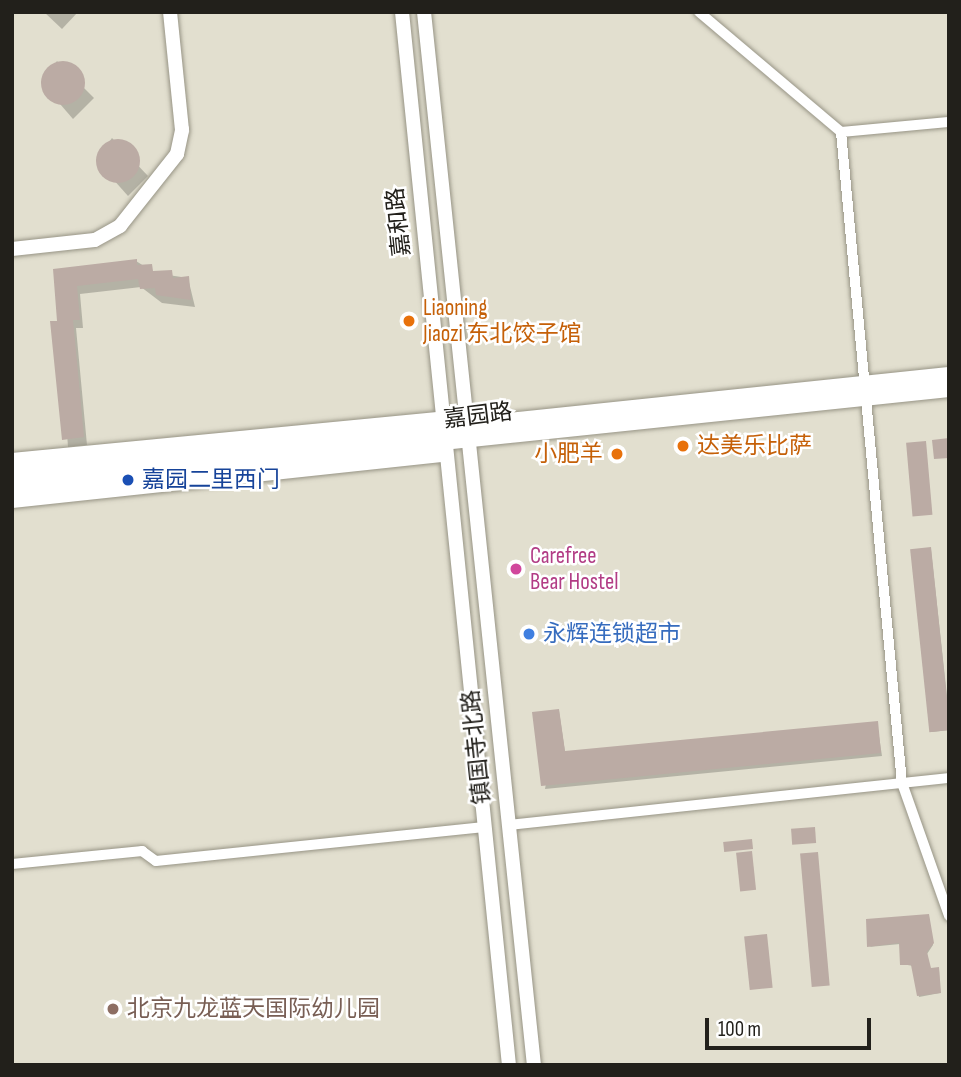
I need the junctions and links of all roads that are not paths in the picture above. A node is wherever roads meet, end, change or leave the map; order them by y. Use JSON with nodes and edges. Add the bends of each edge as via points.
{"nodes":[{"id":1,"x":170,"y":12,"type":"edge"},
{"id":2,"x":401,"y":12,"type":"edge"},
{"id":3,"x":424,"y":12,"type":"edge"},
{"id":4,"x":699,"y":12,"type":"edge"},
{"id":5,"x":949,"y":122,"type":"edge"},
{"id":6,"x":841,"y":132,"type":"junction"},
{"id":7,"x":12,"y":248,"type":"edge"},
{"id":8,"x":949,"y":375,"type":"edge"},
{"id":9,"x":949,"y":390,"type":"edge"},
{"id":10,"x":865,"y":391,"type":"junction"},
{"id":11,"x":463,"y":433,"type":"junction"},
{"id":12,"x":443,"y":435,"type":"junction"},
{"id":13,"x":12,"y":460,"type":"edge"},
{"id":14,"x":12,"y":473,"type":"edge"},
{"id":15,"x":12,"y":487,"type":"edge"},
{"id":16,"x":12,"y":501,"type":"edge"},
{"id":17,"x":949,"y":778,"type":"edge"},
{"id":18,"x":902,"y":783,"type":"junction"},
{"id":19,"x":509,"y":825,"type":"junction"},
{"id":20,"x":484,"y":827,"type":"junction"},
{"id":21,"x":12,"y":864,"type":"edge"},
{"id":22,"x":949,"y":916,"type":"edge"},
{"id":23,"x":509,"y":1065,"type":"edge"},
{"id":24,"x":534,"y":1065,"type":"edge"}],
"edges":[{"from":1,"to":7,"type":"street","via":[[182,130],[177,154],[120,226],[95,240]]},
{"from":2,"to":12,"type":"street","name":"嘉和路"},
{"from":3,"to":11,"type":"street","name":"嘉和路"},
{"from":4,"to":6,"type":"street"},
{"from":5,"to":6,"type":"street"},
{"from":6,"to":10,"type":"street"},
{"from":8,"to":10,"type":"main road","name":"嘉园路"},
{"from":9,"to":10,"type":"main road","name":"嘉园路"},
{"from":10,"to":11,"type":"main road","name":"嘉园路"},
{"from":10,"to":18,"type":"street"},
{"from":11,"to":12,"type":"main road","name":"嘉园路"},
{"from":11,"to":19,"type":"street","name":"镇国寺北路"},
{"from":12,"to":13,"type":"street"},
{"from":12,"to":14,"type":"main road","name":"嘉园路"},
{"from":12,"to":15,"type":"main road","name":"嘉园路"},
{"from":12,"to":16,"type":"street"},
{"from":12,"to":20,"type":"street","name":"镇国寺北路"},
{"from":17,"to":18,"type":"street"},
{"from":18,"to":19,"type":"street"},
{"from":18,"to":22,"type":"street"},
{"from":19,"to":24,"type":"street","name":"镇国寺北路"},
{"from":20,"to":21,"type":"street","via":[[156,861],[142,851]]},
{"from":20,"to":23,"type":"street","name":"镇国寺北路"}]}
